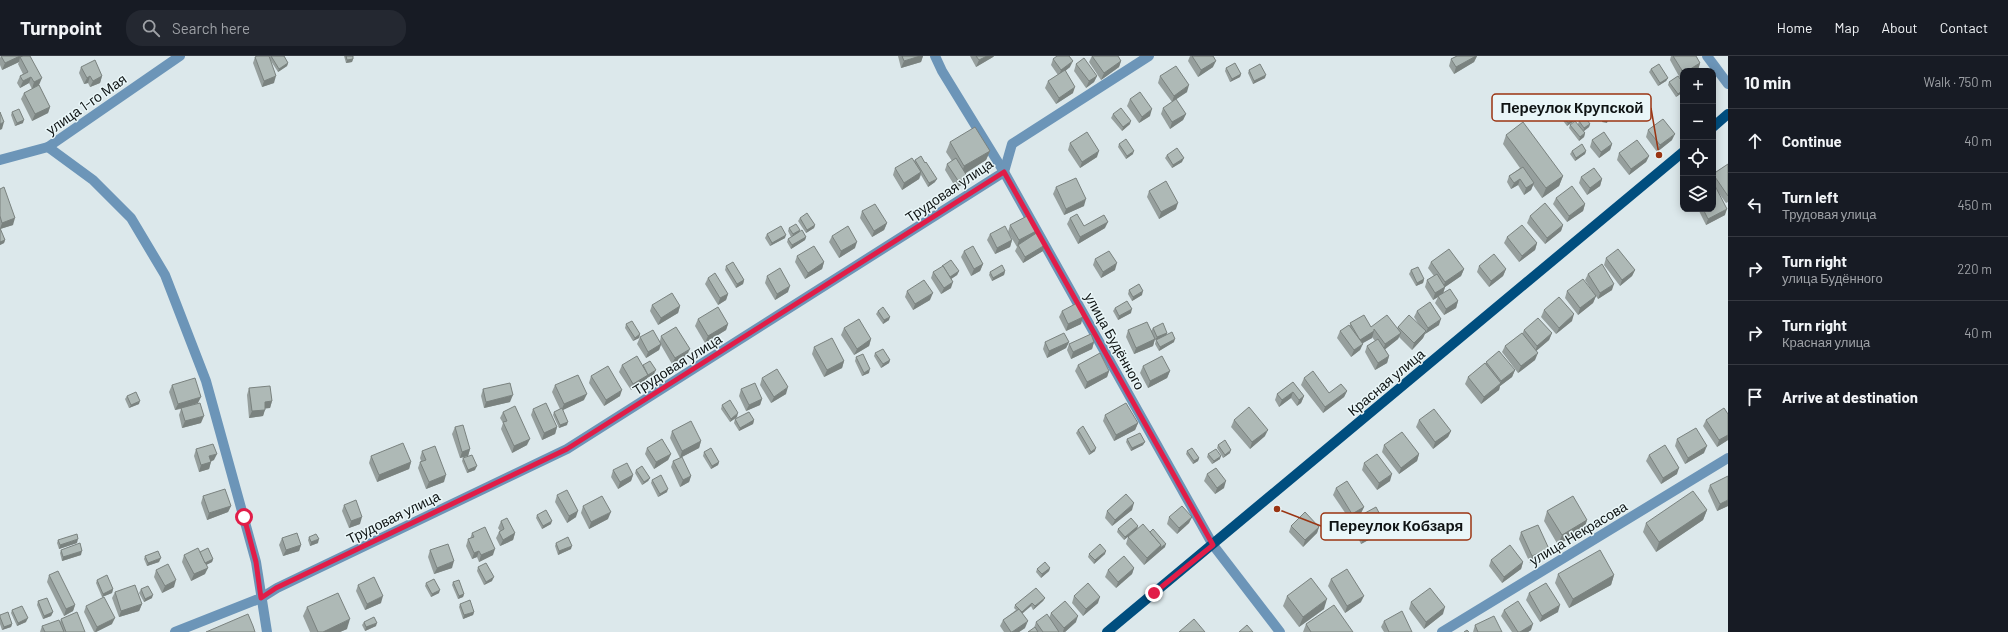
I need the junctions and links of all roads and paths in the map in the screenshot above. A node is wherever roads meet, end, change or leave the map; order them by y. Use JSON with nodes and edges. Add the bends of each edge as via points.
{"nodes":[{"id":1,"x":180,"y":56,"type":"edge"},
{"id":2,"x":935,"y":56,"type":"edge"},
{"id":3,"x":1149,"y":56,"type":"edge"},
{"id":4,"x":1707,"y":56,"type":"edge"},
{"id":5,"x":1728,"y":84,"type":"edge"},
{"id":6,"x":1728,"y":114,"type":"edge"},
{"id":7,"x":1716,"y":124,"type":"edge"},
{"id":8,"x":48,"y":147,"type":"junction"},
{"id":9,"x":1680,"y":155,"type":"edge"},
{"id":10,"x":0,"y":160,"type":"edge"},
{"id":11,"x":1004,"y":172,"type":"junction"},
{"id":12,"x":1728,"y":458,"type":"edge"},
{"id":13,"x":1213,"y":545,"type":"junction"},
{"id":14,"x":261,"y":598,"type":"junction"},
{"id":15,"x":175,"y":632,"type":"edge"},
{"id":16,"x":267,"y":632,"type":"edge"},
{"id":17,"x":1107,"y":632,"type":"edge"},
{"id":18,"x":1280,"y":632,"type":"edge"},
{"id":19,"x":1442,"y":632,"type":"edge"}],
"edges":[{"from":1,"to":8,"type":"street","name":"улица 1-го Мая"},
{"from":2,"to":11,"type":"street","name":"улица Будённого"},
{"from":3,"to":11,"type":"street","name":"Трудовая улица","via":[[1012,144]]},
{"from":4,"to":5,"type":"street"},
{"from":6,"to":7,"type":"main road"},
{"from":8,"to":10,"type":"street","name":"улица 1-го Мая"},
{"from":8,"to":14,"type":"street","via":[[93,180],[131,218],[165,275],[206,381],[256,562]]},
{"from":9,"to":13,"type":"main road","name":"Красная улица"},
{"from":11,"to":13,"type":"street","name":"улица Будённого"},
{"from":11,"to":14,"type":"street","name":"Трудовая улица","via":[[567,449],[276,588]]},
{"from":12,"to":19,"type":"street","name":"улица Некрасова"},
{"from":13,"to":17,"type":"main road","name":"Красная улица"},
{"from":13,"to":18,"type":"street","name":"улица Будённого"},
{"from":14,"to":15,"type":"street","name":"Трудовая улица"},
{"from":14,"to":16,"type":"street"}]}
